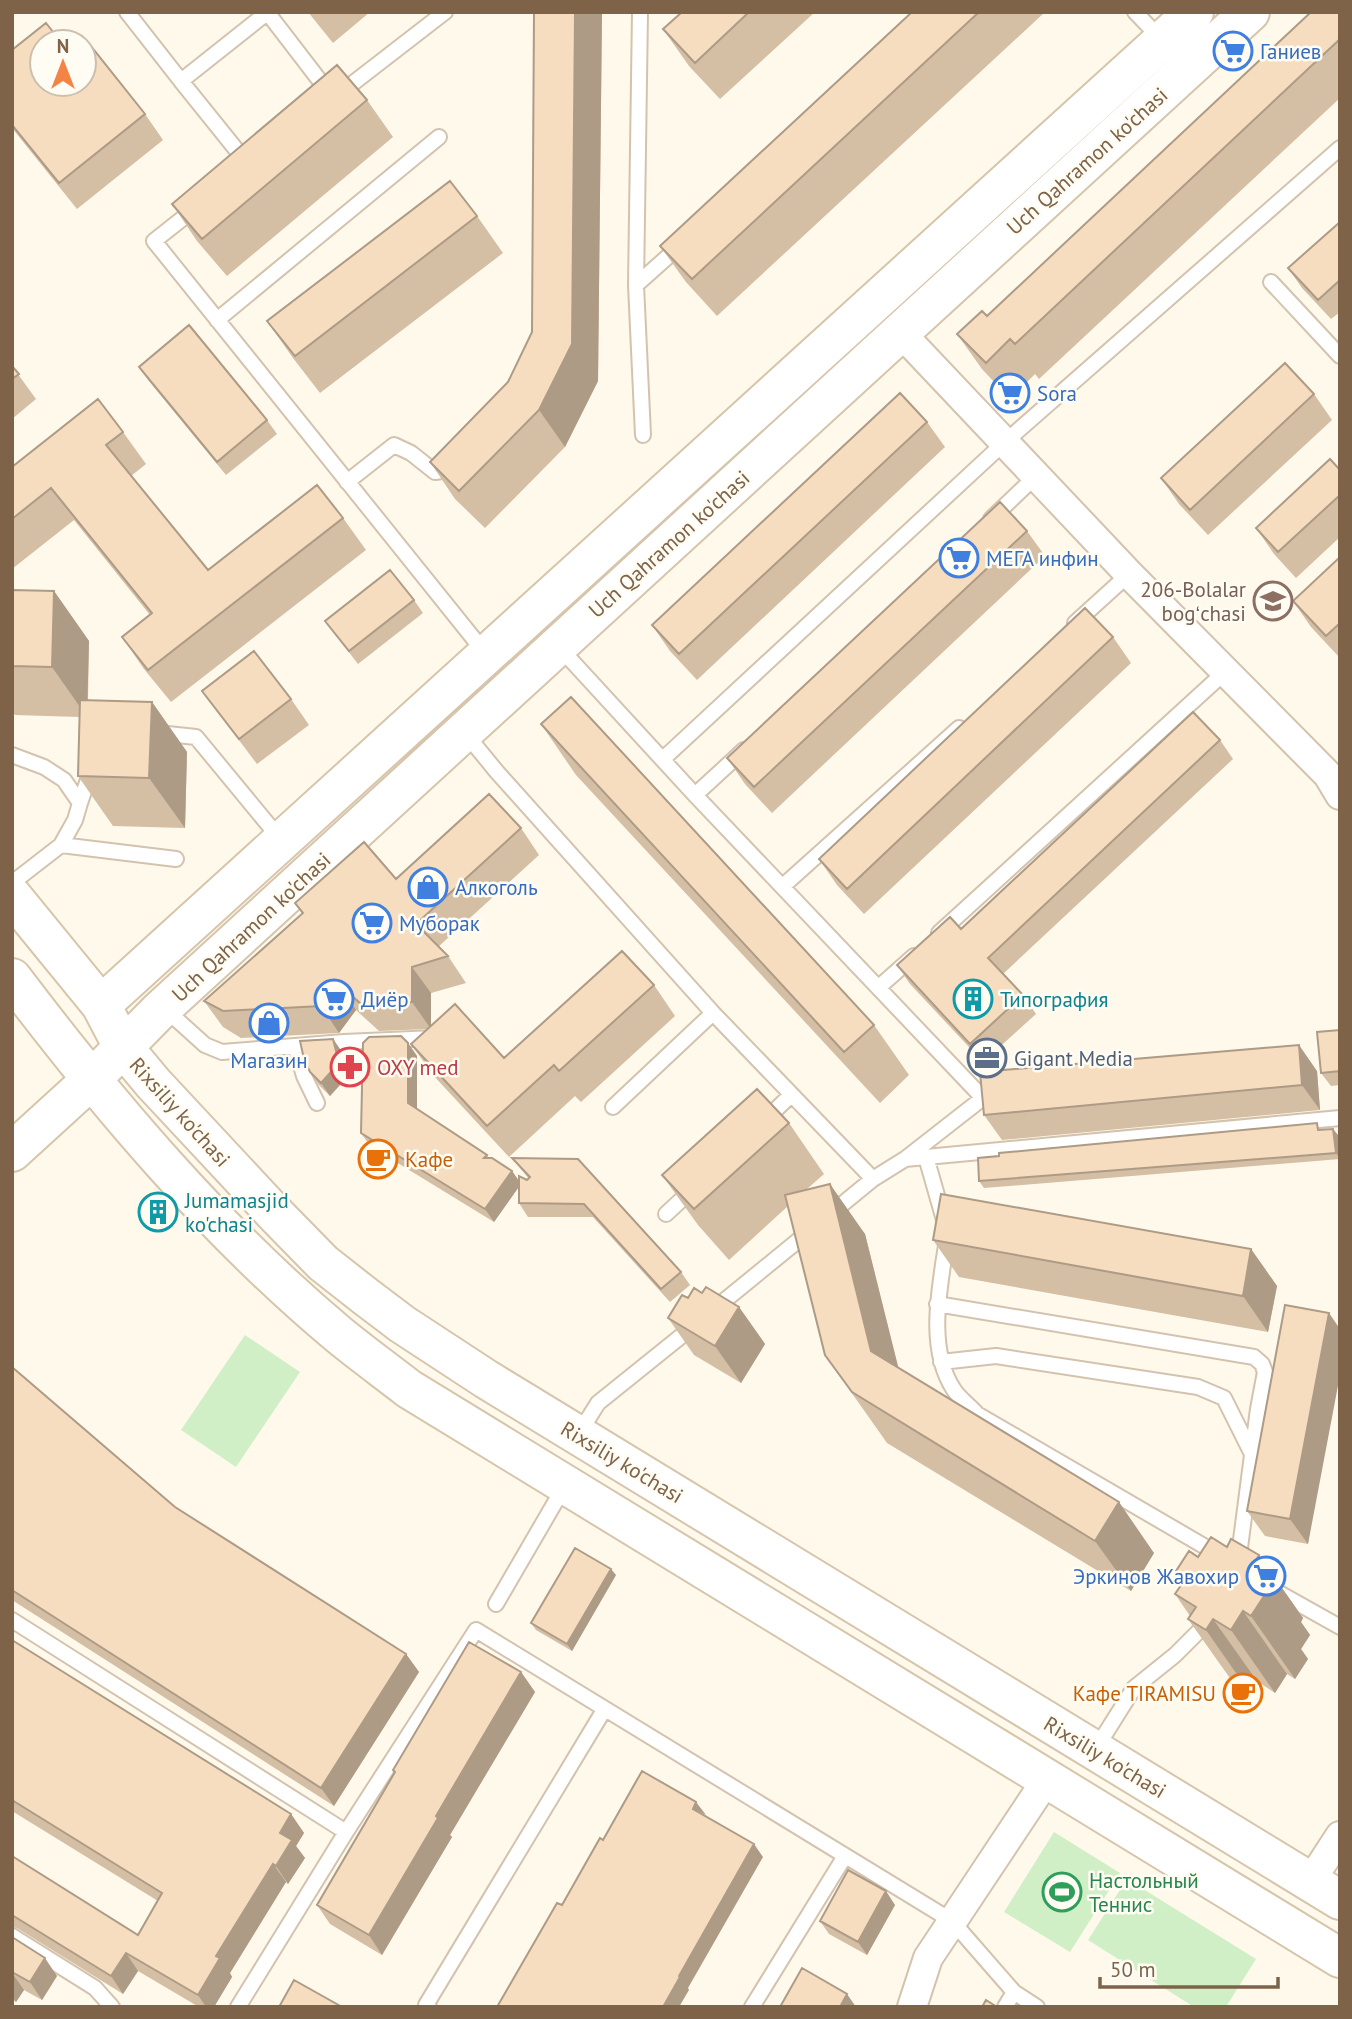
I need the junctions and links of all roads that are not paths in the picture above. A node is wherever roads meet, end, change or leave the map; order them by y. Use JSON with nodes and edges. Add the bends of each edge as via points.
{"nodes":[{"id":1,"x":127,"y":12,"type":"edge"},
{"id":2,"x":267,"y":12,"type":"edge"},
{"id":3,"x":445,"y":12,"type":"edge"},
{"id":4,"x":640,"y":12,"type":"edge"},
{"id":5,"x":1135,"y":12,"type":"edge"},
{"id":6,"x":1194,"y":12,"type":"edge"},
{"id":7,"x":1250,"y":12,"type":"edge"},
{"id":8,"x":1163,"y":41,"type":"junction"},
{"id":9,"x":181,"y":81,"type":"junction"},
{"id":10,"x":439,"y":137,"type":"dead end"},
{"id":11,"x":1340,"y":148,"type":"edge"},
{"id":12,"x":249,"y":166,"type":"edge"},
{"id":13,"x":206,"y":199,"type":"edge"},
{"id":14,"x":696,"y":231,"type":"edge"},
{"id":15,"x":1271,"y":282,"type":"dead end"},
{"id":16,"x":636,"y":285,"type":"junction"},
{"id":17,"x":217,"y":320,"type":"junction"},
{"id":18,"x":900,"y":332,"type":"junction"},
{"id":19,"x":1340,"y":356,"type":"edge"},
{"id":20,"x":643,"y":435,"type":"dead end"},
{"id":21,"x":1005,"y":442,"type":"junction"},
{"id":22,"x":462,"y":459,"type":"edge"},
{"id":23,"x":1036,"y":477,"type":"junction"},
{"id":24,"x":347,"y":482,"type":"junction"},
{"id":25,"x":637,"y":519,"type":"junction"},
{"id":26,"x":976,"y":533,"type":"edge"},
{"id":27,"x":663,"y":550,"type":"junction"},
{"id":28,"x":1129,"y":574,"type":"junction"},
{"id":29,"x":1068,"y":629,"type":"edge"},
{"id":30,"x":558,"y":645,"type":"junction"},
{"id":31,"x":487,"y":655,"type":"junction"},
{"id":32,"x":1225,"y":672,"type":"junction"},
{"id":33,"x":966,"y":721,"type":"edge"},
{"id":34,"x":464,"y":731,"type":"junction"},
{"id":35,"x":140,"y":734,"type":"edge"},
{"id":36,"x":755,"y":739,"type":"edge"},
{"id":37,"x":99,"y":750,"type":"edge"},
{"id":38,"x":12,"y":755,"type":"edge"},
{"id":39,"x":663,"y":759,"type":"junction"},
{"id":40,"x":695,"y":795,"type":"junction"},
{"id":41,"x":1340,"y":795,"type":"edge"},
{"id":42,"x":80,"y":803,"type":"junction"},
{"id":43,"x":282,"y":841,"type":"junction"},
{"id":44,"x":61,"y":845,"type":"junction"},
{"id":45,"x":176,"y":859,"type":"dead end"},
{"id":46,"x":12,"y":883,"type":"edge"},
{"id":47,"x":783,"y":887,"type":"junction"},
{"id":48,"x":12,"y":896,"type":"edge"},
{"id":49,"x":12,"y":978,"type":"edge"},
{"id":50,"x":879,"y":988,"type":"junction"},
{"id":51,"x":101,"y":1005,"type":"junction"},
{"id":52,"x":163,"y":1007,"type":"junction"},
{"id":53,"x":713,"y":1013,"type":"junction"},
{"id":54,"x":435,"y":1038,"type":"edge"},
{"id":55,"x":295,"y":1046,"type":"junction"},
{"id":56,"x":123,"y":1047,"type":"junction"},
{"id":57,"x":92,"y":1079,"type":"junction"},
{"id":58,"x":791,"y":1095,"type":"junction"},
{"id":59,"x":317,"y":1103,"type":"dead end"},
{"id":60,"x":613,"y":1107,"type":"dead end"},
{"id":61,"x":1340,"y":1118,"type":"edge"},
{"id":62,"x":753,"y":1132,"type":"edge"},
{"id":63,"x":12,"y":1152,"type":"edge"},
{"id":64,"x":926,"y":1157,"type":"junction"},
{"id":65,"x":905,"y":1159,"type":"junction"},
{"id":66,"x":705,"y":1178,"type":"edge"},
{"id":67,"x":873,"y":1179,"type":"junction"},
{"id":68,"x":666,"y":1214,"type":"edge"},
{"id":69,"x":937,"y":1304,"type":"junction"},
{"id":70,"x":941,"y":1362,"type":"junction"},
{"id":71,"x":473,"y":1370,"type":"junction"},
{"id":72,"x":447,"y":1412,"type":"junction"},
{"id":73,"x":578,"y":1435,"type":"junction"},
{"id":74,"x":1252,"y":1454,"type":"junction"},
{"id":75,"x":565,"y":1485,"type":"junction"},
{"id":76,"x":1235,"y":1572,"type":"junction"},
{"id":77,"x":496,"y":1604,"type":"dead end"},
{"id":78,"x":1214,"y":1611,"type":"edge"},
{"id":79,"x":12,"y":1620,"type":"edge"},
{"id":80,"x":1340,"y":1627,"type":"edge"},
{"id":81,"x":604,"y":1710,"type":"junction"},
{"id":82,"x":1095,"y":1751,"type":"junction"},
{"id":83,"x":1047,"y":1779,"type":"junction"},
{"id":84,"x":346,"y":1832,"type":"junction"},
{"id":85,"x":1340,"y":1836,"type":"edge"},
{"id":86,"x":845,"y":1856,"type":"junction"},
{"id":87,"x":1325,"y":1891,"type":"edge"},
{"id":88,"x":952,"y":1921,"type":"junction"},
{"id":89,"x":12,"y":1936,"type":"edge"},
{"id":90,"x":1340,"y":1958,"type":"edge"},
{"id":91,"x":1014,"y":1992,"type":"junction"},
{"id":92,"x":112,"y":2007,"type":"edge"},
{"id":93,"x":238,"y":2007,"type":"edge"},
{"id":94,"x":429,"y":2007,"type":"edge"},
{"id":95,"x":752,"y":2007,"type":"edge"},
{"id":96,"x":912,"y":2007,"type":"edge"},
{"id":97,"x":1004,"y":2007,"type":"edge"},
{"id":98,"x":1037,"y":2007,"type":"edge"}],
"edges":[{"from":1,"to":9,"type":"lane"},
{"from":2,"to":3,"type":"lane","via":[[328,103]]},
{"from":2,"to":9,"type":"lane"},
{"from":4,"to":16,"type":"lane"},
{"from":5,"to":8,"type":"lane"},
{"from":6,"to":8,"type":"main road","name":"Uch Qahramon ko'chasi"},
{"from":7,"to":18,"type":"main road","name":"Uch Qahramon ko'chasi"},
{"from":8,"to":25,"type":"main road","name":"Uch Qahramon ko'chasi"},
{"from":9,"to":12,"type":"lane"},
{"from":10,"to":17,"type":"lane"},
{"from":11,"to":21,"type":"lane"},
{"from":13,"to":17,"type":"lane","via":[[154,241]]},
{"from":14,"to":16,"type":"lane"},
{"from":15,"to":19,"type":"lane"},
{"from":16,"to":20,"type":"lane"},
{"from":17,"to":24,"type":"lane"},
{"from":18,"to":21,"type":"street"},
{"from":18,"to":27,"type":"main road","name":"Uch Qahramon ko'chasi"},
{"from":21,"to":23,"type":"street"},
{"from":21,"to":39,"type":"lane"},
{"from":22,"to":24,"type":"lane","via":[[454,470],[435,472],[394,445]]},
{"from":23,"to":26,"type":"lane"},
{"from":23,"to":28,"type":"street"},
{"from":24,"to":31,"type":"lane"},
{"from":25,"to":27,"type":"main road"},
{"from":25,"to":31,"type":"main road","name":"Uch Qahramon ko'chasi"},
{"from":27,"to":30,"type":"main road","name":"Uch Qahramon ko'chasi"},
{"from":28,"to":29,"type":"lane"},
{"from":28,"to":32,"type":"street"},
{"from":30,"to":34,"type":"main road","name":"Uch Qahramon ko'chasi"},
{"from":30,"to":39,"type":"lane"},
{"from":31,"to":43,"type":"main road","name":"Uch Qahramon ko'chasi"},
{"from":32,"to":41,"type":"street","via":[[1328,775]]},
{"from":32,"to":50,"type":"lane"},
{"from":33,"to":47,"type":"lane"},
{"from":34,"to":52,"type":"main road","name":"Uch Qahramon ko'chasi"},
{"from":34,"to":53,"type":"lane"},
{"from":35,"to":43,"type":"lane","via":[[196,737]]},
{"from":36,"to":40,"type":"lane"},
{"from":37,"to":42,"type":"lane"},
{"from":38,"to":42,"type":"lane","via":[[64,780]]},
{"from":39,"to":40,"type":"lane"},
{"from":40,"to":47,"type":"lane"},
{"from":42,"to":44,"type":"lane"},
{"from":43,"to":51,"type":"main road","name":"Uch Qahramon ko'chasi"},
{"from":44,"to":45,"type":"lane"},
{"from":44,"to":46,"type":"lane"},
{"from":47,"to":50,"type":"lane"},
{"from":48,"to":51,"type":"main road","name":"Rixsiliy ko'chasi"},
{"from":49,"to":57,"type":"main road","name":"Rixsiliy ko'chasi"},
{"from":50,"to":65,"type":"lane","via":[[983,1098]]},
{"from":51,"to":56,"type":"main road","name":"Rixsiliy ko'chasi"},
{"from":51,"to":57,"type":"main road"},
{"from":52,"to":55,"type":"lane","via":[[205,1045],[222,1052]]},
{"from":52,"to":56,"type":"main road","name":"Uch Qahramon ko'chasi"},
{"from":53,"to":58,"type":"lane"},
{"from":53,"to":60,"type":"lane"},
{"from":54,"to":55,"type":"lane"},
{"from":55,"to":59,"type":"lane"},
{"from":56,"to":57,"type":"main road","name":"Uch Qahramon ko'chasi"},
{"from":56,"to":71,"type":"main road","name":"Rixsiliy ko'chasi","via":[[323,1263],[402,1324]]},
{"from":57,"to":63,"type":"main road","name":"Uch Qahramon ko'chasi"},
{"from":57,"to":72,"type":"main road","name":"Rixsiliy ko'chasi","via":[[187,1188],[265,1268],[338,1334]]},
{"from":58,"to":62,"type":"lane"},
{"from":58,"to":67,"type":"lane"},
{"from":61,"to":64,"type":"lane"},
{"from":64,"to":65,"type":"lane"},
{"from":64,"to":69,"type":"lane","via":[[948,1233]]},
{"from":65,"to":67,"type":"lane"},
{"from":66,"to":68,"type":"lane"},
{"from":67,"to":73,"type":"lane","via":[[598,1404]]},
{"from":69,"to":70,"type":"lane"},
{"from":69,"to":74,"type":"lane","via":[[1254,1357],[1265,1372]]},
{"from":70,"to":74,"type":"lane","via":[[996,1356],[1198,1387],[1224,1398]]},
{"from":70,"to":76,"type":"lane","via":[[954,1390],[977,1414]]},
{"from":71,"to":72,"type":"main road","via":[[456,1370],[445,1379],[440,1395]]},
{"from":71,"to":73,"type":"main road","name":"Rixsiliy ko'chasi"},
{"from":72,"to":75,"type":"main road","name":"Rixsiliy ko'chasi"},
{"from":73,"to":82,"type":"main road","name":"Rixsiliy ko'chasi"},
{"from":74,"to":76,"type":"lane"},
{"from":75,"to":77,"type":"lane"},
{"from":75,"to":83,"type":"main road","name":"Rixsiliy ko'chasi"},
{"from":76,"to":80,"type":"lane"},
{"from":78,"to":82,"type":"lane","via":[[1209,1623],[1134,1688]]},
{"from":79,"to":84,"type":"lane"},
{"from":81,"to":84,"type":"lane","via":[[476,1630]]},
{"from":81,"to":86,"type":"lane"},
{"from":81,"to":94,"type":"lane","via":[[426,2005]]},
{"from":82,"to":87,"type":"main road","name":"Rixsiliy ko'chasi"},
{"from":83,"to":88,"type":"street"},
{"from":83,"to":90,"type":"main road","name":"Rixsiliy ko'chasi"},
{"from":84,"to":93,"type":"lane"},
{"from":85,"to":87,"type":"street"},
{"from":86,"to":88,"type":"lane"},
{"from":86,"to":95,"type":"lane"},
{"from":88,"to":91,"type":"lane"},
{"from":88,"to":96,"type":"street","via":[[928,1958]]},
{"from":89,"to":92,"type":"lane","via":[[96,1988]]},
{"from":91,"to":97,"type":"lane"},
{"from":91,"to":98,"type":"lane"}]}
